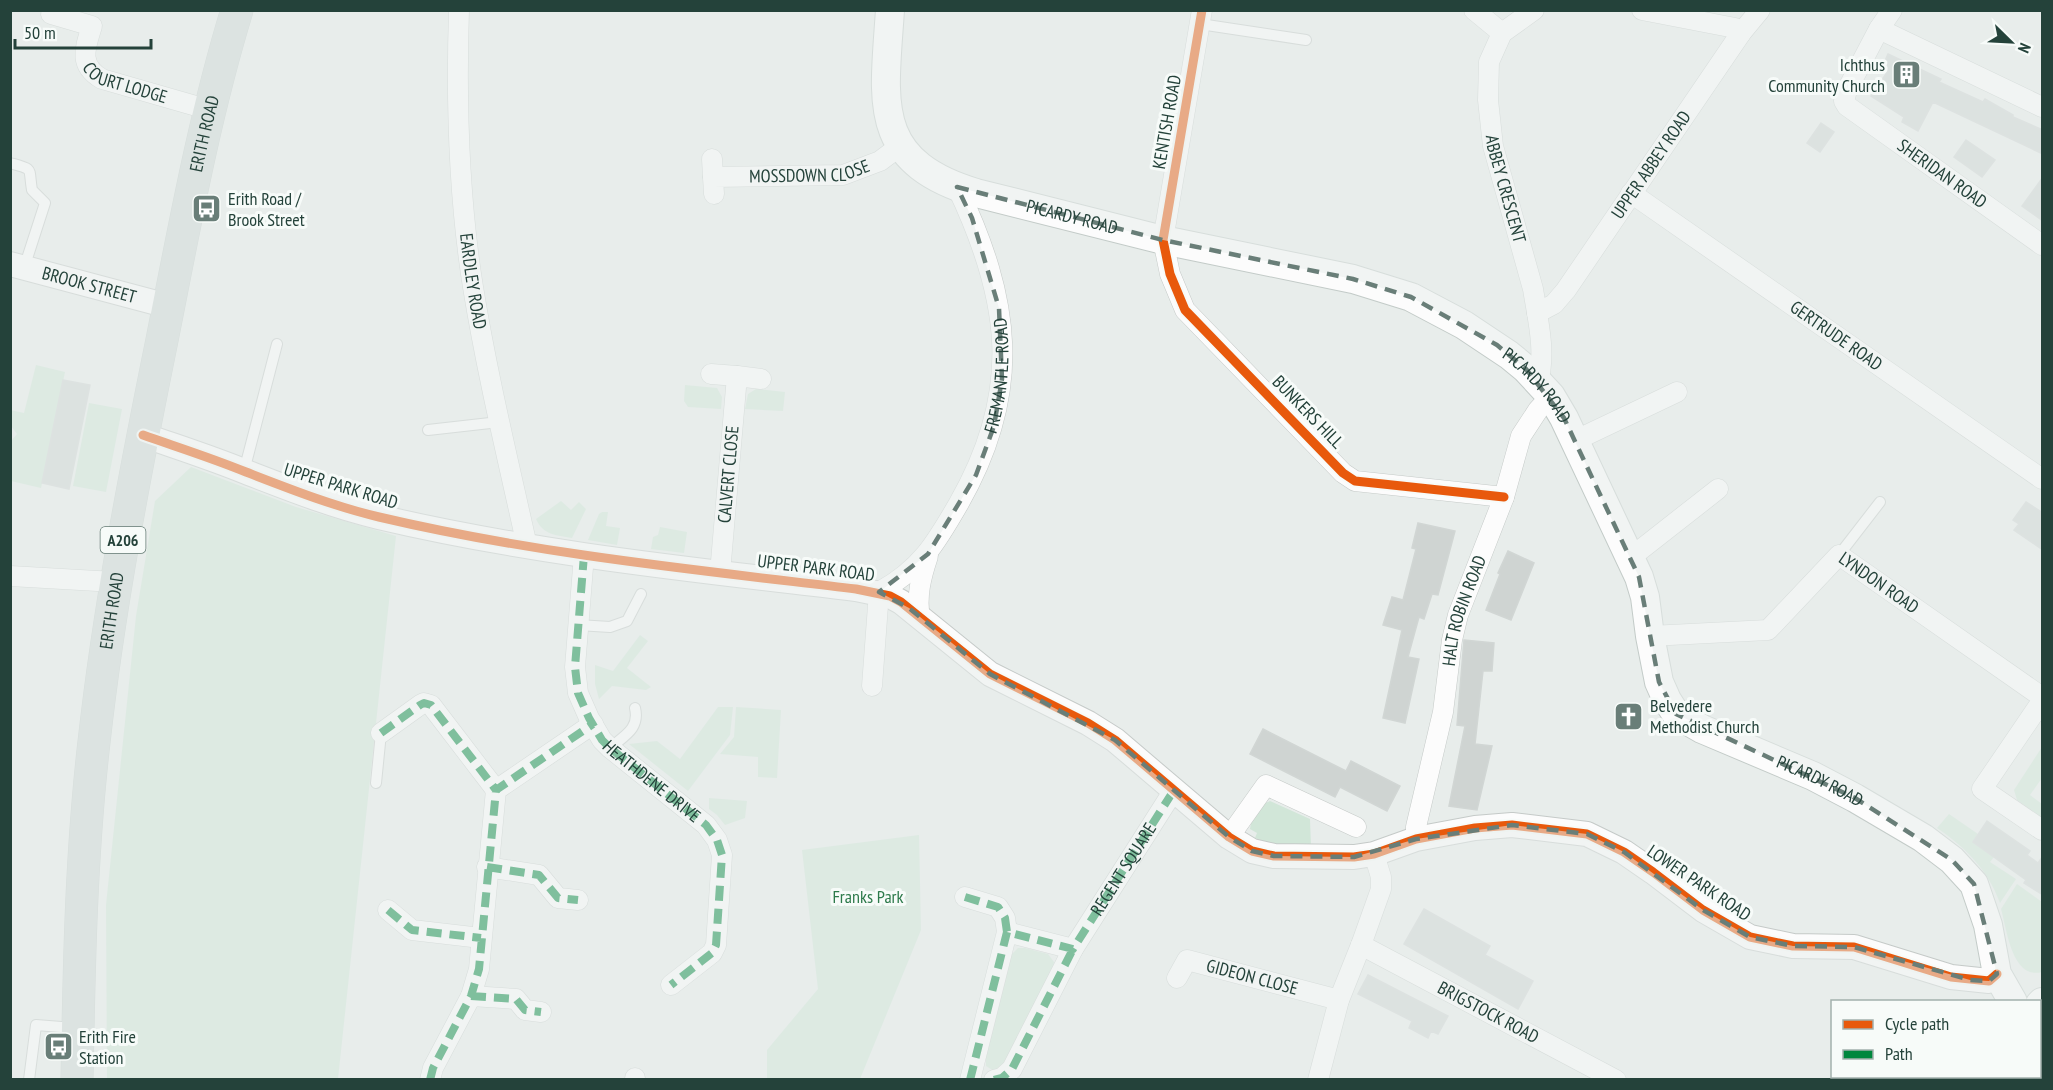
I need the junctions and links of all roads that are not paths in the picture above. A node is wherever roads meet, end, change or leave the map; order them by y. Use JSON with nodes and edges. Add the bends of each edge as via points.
{"nodes":[{"id":1,"x":237,"y":10,"type":"edge"},
{"id":2,"x":459,"y":10,"type":"edge"},
{"id":3,"x":890,"y":10,"type":"edge"},
{"id":4,"x":1474,"y":10,"type":"edge"},
{"id":5,"x":1534,"y":10,"type":"edge"},
{"id":6,"x":1642,"y":10,"type":"edge"},
{"id":7,"x":1760,"y":10,"type":"edge"},
{"id":8,"x":1892,"y":10,"type":"edge"},
{"id":9,"x":51,"y":15,"type":"dead end"},
{"id":10,"x":1201,"y":17,"type":"edge"},
{"id":11,"x":1879,"y":29,"type":"junction"},
{"id":12,"x":1502,"y":33,"type":"junction"},
{"id":13,"x":1741,"y":33,"type":"junction"},
{"id":14,"x":1306,"y":40,"type":"dead end"},
{"id":15,"x":2043,"y":107,"type":"edge"},
{"id":16,"x":210,"y":110,"type":"junction"},
{"id":17,"x":900,"y":146,"type":"junction"},
{"id":18,"x":10,"y":163,"type":"edge"},
{"id":19,"x":713,"y":177,"type":"dead end"},
{"id":20,"x":957,"y":187,"type":"junction"},
{"id":21,"x":1631,"y":193,"type":"junction"},
{"id":22,"x":1163,"y":240,"type":"junction"},
{"id":23,"x":2043,"y":245,"type":"edge"},
{"id":24,"x":17,"y":266,"type":"edge"},
{"id":25,"x":168,"y":306,"type":"junction"},
{"id":26,"x":1537,"y":313,"type":"junction"},
{"id":27,"x":277,"y":344,"type":"dead end"},
{"id":28,"x":711,"y":374,"type":"dead end"},
{"id":29,"x":737,"y":376,"type":"junction"},
{"id":30,"x":761,"y":379,"type":"dead end"},
{"id":31,"x":1544,"y":389,"type":"junction"},
{"id":32,"x":1677,"y":392,"type":"dead end"},
{"id":33,"x":499,"y":422,"type":"junction"},
{"id":34,"x":428,"y":430,"type":"dead end"},
{"id":35,"x":143,"y":435,"type":"junction"},
{"id":36,"x":1574,"y":441,"type":"junction"},
{"id":37,"x":244,"y":471,"type":"junction"},
{"id":38,"x":2043,"y":480,"type":"edge"},
{"id":39,"x":1718,"y":489,"type":"dead end"},
{"id":40,"x":1504,"y":497,"type":"junction"},
{"id":41,"x":1880,"y":502,"type":"dead end"},
{"id":42,"x":527,"y":546,"type":"junction"},
{"id":43,"x":928,"y":554,"type":"junction"},
{"id":44,"x":584,"y":555,"type":"junction"},
{"id":45,"x":1839,"y":555,"type":"junction"},
{"id":46,"x":1630,"y":558,"type":"junction"},
{"id":47,"x":720,"y":573,"type":"junction"},
{"id":48,"x":10,"y":576,"type":"edge"},
{"id":49,"x":115,"y":582,"type":"junction"},
{"id":50,"x":879,"y":592,"type":"junction"},
{"id":51,"x":640,"y":594,"type":"dead end"},
{"id":52,"x":920,"y":618,"type":"junction"},
{"id":53,"x":578,"y":625,"type":"junction"},
{"id":54,"x":1650,"y":636,"type":"junction"},
{"id":55,"x":872,"y":686,"type":"dead end"},
{"id":56,"x":2043,"y":699,"type":"edge"},
{"id":57,"x":635,"y":708,"type":"dead end"},
{"id":58,"x":593,"y":724,"type":"junction"},
{"id":59,"x":381,"y":734,"type":"joint"},
{"id":60,"x":610,"y":748,"type":"junction"},
{"id":61,"x":376,"y":783,"type":"dead end"},
{"id":62,"x":496,"y":790,"type":"junction"},
{"id":63,"x":1174,"y":790,"type":"junction"},
{"id":64,"x":1356,"y":827,"type":"dead end"},
{"id":65,"x":2043,"y":830,"type":"edge"},
{"id":66,"x":1229,"y":837,"type":"junction"},
{"id":67,"x":1416,"y":839,"type":"junction"},
{"id":68,"x":1374,"y":854,"type":"junction"},
{"id":69,"x":487,"y":867,"type":"junction"},
{"id":70,"x":965,"y":897,"type":"dead end"},
{"id":71,"x":578,"y":900,"type":"dead end"},
{"id":72,"x":388,"y":910,"type":"dead end"},
{"id":73,"x":1007,"y":932,"type":"junction"},
{"id":74,"x":481,"y":938,"type":"junction"},
{"id":75,"x":1361,"y":945,"type":"junction"},
{"id":76,"x":1073,"y":949,"type":"junction"},
{"id":77,"x":1997,"y":974,"type":"junction"},
{"id":78,"x":1177,"y":978,"type":"dead end"},
{"id":79,"x":671,"y":985,"type":"dead end"},
{"id":80,"x":471,"y":996,"type":"junction"},
{"id":81,"x":1339,"y":1000,"type":"junction"},
{"id":82,"x":2012,"y":1000,"type":"edge"},
{"id":83,"x":541,"y":1012,"type":"dead end"},
{"id":84,"x":77,"y":1029,"type":"junction"},
{"id":85,"x":973,"y":1079,"type":"edge"},
{"id":86,"x":29,"y":1080,"type":"edge"},
{"id":87,"x":76,"y":1080,"type":"edge"},
{"id":88,"x":430,"y":1080,"type":"edge"},
{"id":89,"x":994,"y":1080,"type":"edge"},
{"id":90,"x":1318,"y":1080,"type":"edge"},
{"id":91,"x":1616,"y":1080,"type":"edge"}],
"edges":[{"from":1,"to":16,"type":"main road","name":"ERITH ROAD","number":"A206"},
{"from":2,"to":33,"type":"street","name":"EARDLEY ROAD","via":[[460,138],[467,240]]},
{"from":3,"to":17,"type":"main road","name":"PICARDY ROAD","via":[[885,92]]},
{"from":4,"to":12,"type":"street"},
{"from":5,"to":12,"type":"street"},
{"from":6,"to":13,"type":"street","via":[[1735,28]]},
{"from":7,"to":13,"type":"street","name":"UPPER ABBEY ROAD"},
{"from":8,"to":11,"type":"street"},
{"from":9,"to":16,"type":"street","name":"COURT LODGE","via":[[92,26],[85,57],[94,74],[102,79]]},
{"from":10,"to":14,"type":"lane"},
{"from":10,"to":22,"type":"street","name":"KENTISH ROAD"},
{"from":11,"to":15,"type":"street"},
{"from":11,"to":23,"type":"street","name":"SHERIDAN ROAD","via":[[1844,101]]},
{"from":12,"to":26,"type":"street","name":"ABBEY CRESCENT","via":[[1489,62],[1490,123]]},
{"from":13,"to":21,"type":"street","name":"UPPER ABBEY ROAD"},
{"from":16,"to":25,"type":"main road","name":"ERITH ROAD","number":"A206"},
{"from":17,"to":19,"type":"street","name":"MOSSDOWN CLOSE","via":[[880,161],[843,175]]},
{"from":17,"to":20,"type":"main road","name":"PICARDY ROAD","via":[[911,161],[931,176]]},
{"from":18,"to":24,"type":"lane","via":[[29,168],[32,190],[45,203]]},
{"from":20,"to":22,"type":"main road","name":"PICARDY ROAD"},
{"from":20,"to":43,"type":"street","name":"FREMANTLE ROAD","via":[[994,280],[1002,379],[994,426],[976,475]]},
{"from":21,"to":26,"type":"street","name":"UPPER ABBEY ROAD","via":[[1566,290],[1554,304]]},
{"from":21,"to":38,"type":"street","name":"GERTRUDE ROAD"},
{"from":22,"to":31,"type":"main road","name":"PICARDY ROAD","via":[[1353,279],[1411,297],[1497,345]]},
{"from":22,"to":40,"type":"street","name":"BUNKERS HILL","via":[[1170,274],[1185,310],[1343,473],[1355,481]]},
{"from":24,"to":25,"type":"street","name":"BROOK STREET"},
{"from":25,"to":35,"type":"main road","name":"ERITH ROAD","number":"A206"},
{"from":26,"to":31,"type":"street","name":"ABBEY CRESCENT"},
{"from":27,"to":37,"type":"lane"},
{"from":28,"to":29,"type":"street"},
{"from":29,"to":30,"type":"street"},
{"from":29,"to":47,"type":"street","name":"CALVERT CLOSE"},
{"from":31,"to":36,"type":"main road","name":"PICARDY ROAD"},
{"from":31,"to":40,"type":"street","name":"HALT ROBIN ROAD","via":[[1538,410],[1521,436]]},
{"from":32,"to":36,"type":"street"},
{"from":33,"to":34,"type":"lane"},
{"from":33,"to":42,"type":"street","name":"EARDLEY ROAD"},
{"from":35,"to":37,"type":"street","name":"UPPER PARK ROAD"},
{"from":35,"to":49,"type":"main road","name":"ERITH ROAD","number":"A206"},
{"from":36,"to":46,"type":"main road","name":"PICARDY ROAD"},
{"from":37,"to":42,"type":"street","name":"UPPER PARK ROAD","via":[[306,496],[378,517]]},
{"from":39,"to":46,"type":"street"},
{"from":40,"to":67,"type":"street","name":"HALT ROBIN ROAD","via":[[1458,615],[1443,712]]},
{"from":41,"to":45,"type":"lane"},
{"from":42,"to":44,"type":"street","name":"UPPER PARK ROAD"},
{"from":43,"to":50,"type":"street","name":"FREMANTLE ROAD","via":[[904,578]]},
{"from":43,"to":52,"type":"street","name":"FREMANTLE ROAD","via":[[918,593]]},
{"from":44,"to":47,"type":"street","name":"UPPER PARK ROAD"},
{"from":44,"to":53,"type":"street","name":"HEATHDENE DRIVE"},
{"from":45,"to":54,"type":"street","name":"LYNDON ROAD","via":[[1767,630]]},
{"from":45,"to":56,"type":"street","name":"LYNDON ROAD"},
{"from":46,"to":54,"type":"main road","name":"PICARDY ROAD","via":[[1645,597]]},
{"from":47,"to":50,"type":"street","name":"UPPER PARK ROAD"},
{"from":48,"to":49,"type":"street"},
{"from":49,"to":84,"type":"main road","name":"ERITH ROAD","number":"A206","via":[[94,744]]},
{"from":50,"to":52,"type":"street","name":"UPPER PARK ROAD","via":[[901,602]]},
{"from":50,"to":55,"type":"street"},
{"from":51,"to":53,"type":"lane","via":[[627,621],[610,627]]},
{"from":52,"to":63,"type":"street","name":"UPPER PARK ROAD","via":[[990,674],[1115,740]]},
{"from":53,"to":58,"type":"street","name":"HEATHDENE DRIVE","via":[[578,693]]},
{"from":54,"to":77,"type":"main road","name":"PICARDY ROAD","via":[[1659,682],[1676,714],[1834,787],[1923,838],[1952,860],[1974,884],[1986,918]]},
{"from":56,"to":65,"type":"street","via":[[1982,789]]},
{"from":57,"to":60,"type":"lane","via":[[635,726]]},
{"from":58,"to":60,"type":"street","name":"HEATHDENE DRIVE"},
{"from":58,"to":62,"type":"street"},
{"from":59,"to":61,"type":"lane"},
{"from":59,"to":62,"type":"street","via":[[420,705],[431,705]]},
{"from":60,"to":79,"type":"street","name":"HEATHDENE DRIVE","via":[[706,825],[722,855],[716,945],[712,953]]},
{"from":62,"to":69,"type":"street"},
{"from":63,"to":66,"type":"street","name":"UPPER PARK ROAD"},
{"from":63,"to":76,"type":"street","name":"REGENT SQUARE"},
{"from":64,"to":66,"type":"street","via":[[1266,785]]},
{"from":66,"to":68,"type":"street","name":"UPPER PARK ROAD","via":[[1252,851],[1274,856],[1334,858]]},
{"from":67,"to":68,"type":"street","name":"UPPER PARK ROAD"},
{"from":67,"to":77,"type":"street","name":"LOWER PARK ROAD","via":[[1512,825],[1587,834],[1624,852],[1703,910],[1750,937],[1793,946],[1854,947],[1970,980],[1989,981]]},
{"from":68,"to":75,"type":"street","via":[[1381,889]]},
{"from":69,"to":71,"type":"street","via":[[539,874],[558,898]]},
{"from":69,"to":74,"type":"street"},
{"from":70,"to":73,"type":"street","via":[[998,907]]},
{"from":72,"to":74,"type":"street","via":[[412,930]]},
{"from":73,"to":76,"type":"street"},
{"from":73,"to":85,"type":"street"},
{"from":74,"to":80,"type":"street","via":[[479,969]]},
{"from":75,"to":81,"type":"street"},
{"from":75,"to":91,"type":"street","name":"BRIGSTOCK ROAD"},
{"from":76,"to":89,"type":"street","name":"REGENT SQUARE","via":[[1012,1069]]},
{"from":77,"to":82,"type":"main road","name":"PICARDY ROAD"},
{"from":78,"to":81,"type":"street","name":"GIDEON CLOSE","via":[[1187,960]]},
{"from":80,"to":83,"type":"street","via":[[516,999],[525,1010]]},
{"from":80,"to":88,"type":"street"},
{"from":81,"to":90,"type":"street"},
{"from":84,"to":86,"type":"lane","via":[[36,1025]]},
{"from":84,"to":87,"type":"main road","name":"ERITH ROAD","number":"A206"}]}
